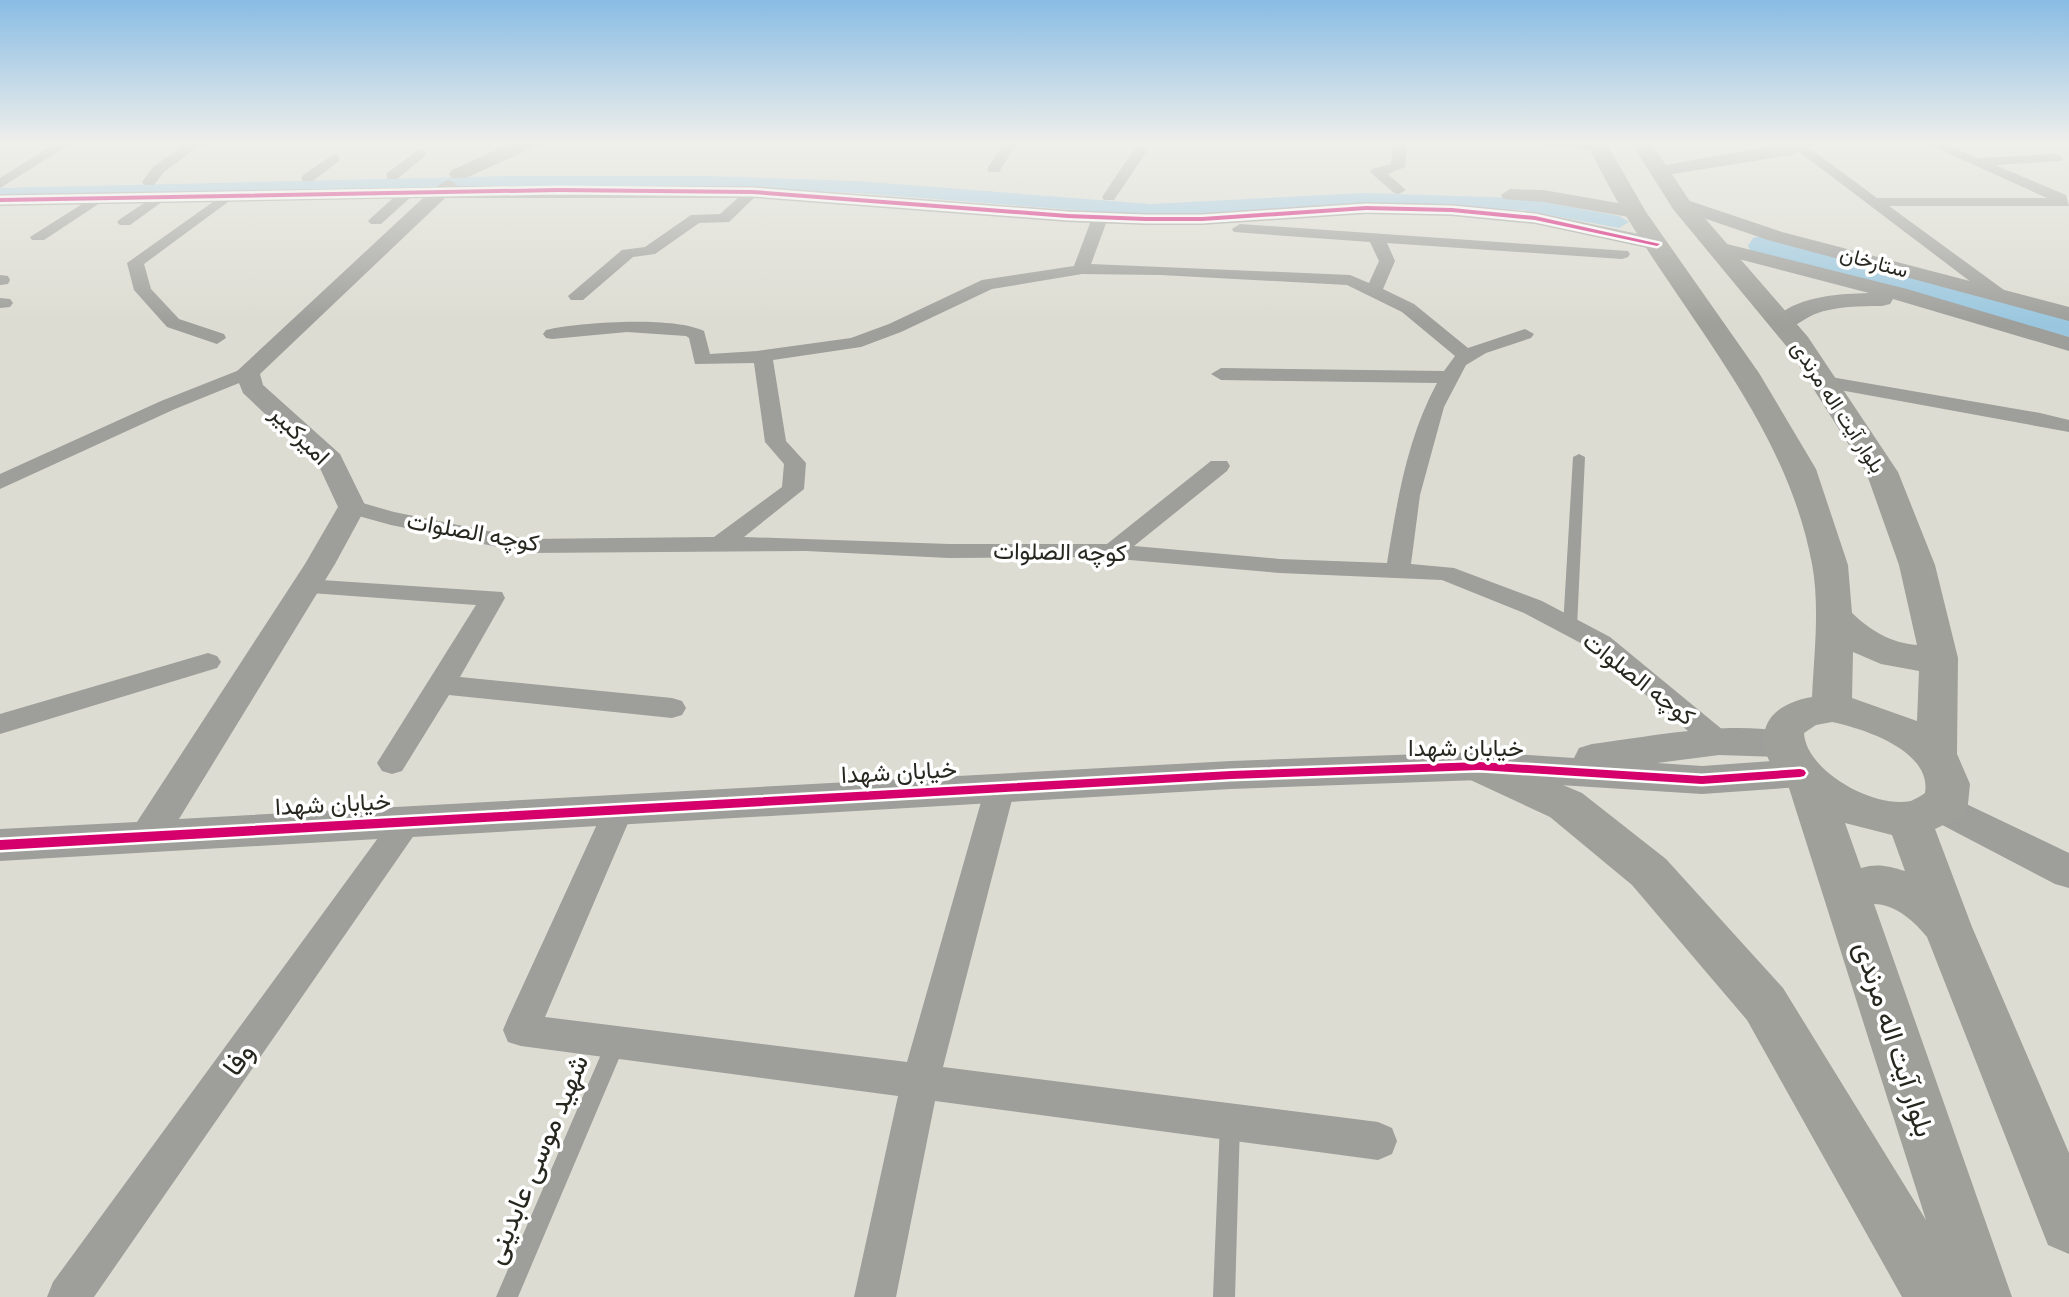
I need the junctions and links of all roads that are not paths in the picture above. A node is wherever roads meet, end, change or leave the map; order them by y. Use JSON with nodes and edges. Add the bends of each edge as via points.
{"nodes":[{"id":1,"x":23,"y":202,"type":"edge"},
{"id":2,"x":93,"y":202,"type":"edge"},
{"id":3,"x":144,"y":202,"type":"edge"},
{"id":4,"x":219,"y":202,"type":"edge"},
{"id":5,"x":398,"y":202,"type":"edge"},
{"id":6,"x":430,"y":202,"type":"edge"},
{"id":7,"x":743,"y":202,"type":"edge"},
{"id":8,"x":880,"y":202,"type":"edge"},
{"id":9,"x":1102,"y":202,"type":"edge"},
{"id":10,"x":1575,"y":202,"type":"edge"},
{"id":11,"x":1629,"y":202,"type":"edge"},
{"id":12,"x":1875,"y":202,"type":"joint"},
{"id":13,"x":2051,"y":202,"type":"junction"},
{"id":14,"x":2069,"y":202,"type":"edge"},
{"id":15,"x":1681,"y":204,"type":"joint"},
{"id":16,"x":1635,"y":212,"type":"junction"},
{"id":17,"x":2069,"y":216,"type":"edge"},
{"id":18,"x":0,"y":217,"type":"edge"},
{"id":19,"x":1100,"y":218,"type":"junction"},
{"id":20,"x":376,"y":221,"type":"dead end"},
{"id":21,"x":125,"y":222,"type":"dead end"},
{"id":22,"x":1240,"y":229,"type":"dead end"},
{"id":23,"x":1775,"y":236,"type":"junction"},
{"id":24,"x":38,"y":237,"type":"dead end"},
{"id":25,"x":1376,"y":238,"type":"junction"},
{"id":26,"x":1657,"y":244,"type":"junction"},
{"id":27,"x":1714,"y":245,"type":"junction"},
{"id":28,"x":1622,"y":254,"type":"dead end"},
{"id":29,"x":1081,"y":268,"type":"junction"},
{"id":30,"x":1374,"y":290,"type":"junction"},
{"id":31,"x":1998,"y":294,"type":"junction"},
{"id":32,"x":577,"y":296,"type":"dead end"},
{"id":33,"x":1915,"y":299,"type":"junction"},
{"id":34,"x":2069,"y":314,"type":"edge"},
{"id":35,"x":1782,"y":324,"type":"junction"},
{"id":36,"x":552,"y":334,"type":"dead end"},
{"id":37,"x":1525,"y":334,"type":"dead end"},
{"id":38,"x":217,"y":338,"type":"dead end"},
{"id":39,"x":2069,"y":344,"type":"edge"},
{"id":40,"x":1467,"y":356,"type":"junction"},
{"id":41,"x":764,"y":357,"type":"junction"},
{"id":42,"x":247,"y":373,"type":"junction"},
{"id":43,"x":1221,"y":374,"type":"dead end"},
{"id":44,"x":1450,"y":377,"type":"junction"},
{"id":45,"x":1825,"y":382,"type":"junction"},
{"id":46,"x":2069,"y":426,"type":"edge"},
{"id":47,"x":1579,"y":457,"type":"dead end"},
{"id":48,"x":1219,"y":466,"type":"dead end"},
{"id":49,"x":0,"y":482,"type":"edge"},
{"id":50,"x":352,"y":507,"type":"junction"},
{"id":51,"x":720,"y":544,"type":"junction"},
{"id":52,"x":1113,"y":551,"type":"junction"},
{"id":53,"x":1398,"y":571,"type":"junction"},
{"id":54,"x":306,"y":587,"type":"junction"},
{"id":55,"x":1834,"y":617,"type":"junction"},
{"id":56,"x":1570,"y":627,"type":"junction"},
{"id":57,"x":1939,"y":658,"type":"junction"},
{"id":58,"x":208,"y":662,"type":"dead end"},
{"id":59,"x":442,"y":685,"type":"junction"},
{"id":60,"x":672,"y":708,"type":"dead end"},
{"id":61,"x":1832,"y":708,"type":"junction"},
{"id":62,"x":0,"y":724,"type":"edge"},
{"id":63,"x":1720,"y":742,"type":"junction"},
{"id":64,"x":1936,"y":758,"type":"junction"},
{"id":65,"x":393,"y":763,"type":"dead end"},
{"id":66,"x":1797,"y":766,"type":"junction"},
{"id":67,"x":1496,"y":767,"type":"junction"},
{"id":68,"x":1000,"y":788,"type":"junction"},
{"id":69,"x":619,"y":809,"type":"junction"},
{"id":70,"x":1924,"y":812,"type":"junction"},
{"id":71,"x":408,"y":821,"type":"junction"},
{"id":72,"x":149,"y":835,"type":"junction"},
{"id":73,"x":0,"y":845,"type":"edge"},
{"id":74,"x":2069,"y":872,"type":"edge"},
{"id":75,"x":1848,"y":899,"type":"junction"},
{"id":76,"x":1948,"y":927,"type":"junction"},
{"id":77,"x":616,"y":1042,"type":"junction"},
{"id":78,"x":920,"y":1082,"type":"junction"},
{"id":79,"x":1230,"y":1122,"type":"junction"},
{"id":80,"x":1378,"y":1142,"type":"dead end"},
{"id":81,"x":2069,"y":1224,"type":"edge"},
{"id":82,"x":68,"y":1297,"type":"edge"},
{"id":83,"x":507,"y":1297,"type":"edge"},
{"id":84,"x":874,"y":1297,"type":"edge"},
{"id":85,"x":1224,"y":1297,"type":"edge"},
{"id":86,"x":1937,"y":1297,"type":"edge"},
{"id":87,"x":1981,"y":1297,"type":"edge"}],
"edges":[{"from":1,"to":18,"type":"street"},
{"from":2,"to":24,"type":"street"},
{"from":3,"to":21,"type":"street"},
{"from":4,"to":38,"type":"street","via":[[135,263],[143,290],[173,323]]},
{"from":5,"to":20,"type":"street"},
{"from":6,"to":42,"type":"street"},
{"from":7,"to":32,"type":"street","via":[[724,219],[696,218],[649,251],[628,253]]},
{"from":8,"to":19,"type":"street"},
{"from":9,"to":19,"type":"street"},
{"from":10,"to":16,"type":"street"},
{"from":11,"to":16,"type":"main road"},
{"from":12,"to":13,"type":"street"},
{"from":12,"to":31,"type":"street"},
{"from":13,"to":14,"type":"street"},
{"from":13,"to":17,"type":"street"},
{"from":15,"to":23,"type":"street","name":"ستارخان"},
{"from":15,"to":27,"type":"main road","name":"بلوار آیت اله مرندی"},
{"from":16,"to":26,"type":"main road"},
{"from":19,"to":26,"type":"street","via":[[1202,219],[1366,208],[1452,210],[1535,218]]},
{"from":19,"to":29,"type":"street"},
{"from":22,"to":25,"type":"street"},
{"from":23,"to":27,"type":"street","via":[[1740,235]]},
{"from":23,"to":31,"type":"street","name":"ستارخان"},
{"from":25,"to":28,"type":"street"},
{"from":25,"to":30,"type":"street","via":[[1387,261]]},
{"from":26,"to":55,"type":"main road","via":[[1745,373],[1800,469],[1830,565]]},
{"from":27,"to":33,"type":"street","name":"ستارخان"},
{"from":27,"to":35,"type":"main road","name":"بلوار آیت اله مرندی"},
{"from":29,"to":30,"type":"street","via":[[1350,280]]},
{"from":29,"to":41,"type":"street","via":[[988,284],[854,343]]},
{"from":30,"to":40,"type":"street","via":[[1408,308]]},
{"from":31,"to":34,"type":"street","name":"ستارخان"},
{"from":33,"to":35,"type":"street","via":[[1846,301],[1806,308]]},
{"from":33,"to":39,"type":"street","name":"ستارخان"},
{"from":35,"to":45,"type":"main road","name":"بلوار آیت اله مرندی"},
{"from":36,"to":41,"type":"street","via":[[627,327],[690,331],[698,335],[702,360]]},
{"from":37,"to":40,"type":"street"},
{"from":40,"to":44,"type":"street"},
{"from":41,"to":51,"type":"street","via":[[776,442],[795,463],[793,489]]},
{"from":42,"to":49,"type":"street"},
{"from":42,"to":50,"type":"street","name":"امیرکبیر","via":[[252,388],[330,460]]},
{"from":43,"to":44,"type":"street"},
{"from":44,"to":53,"type":"street","via":[[1433,407],[1409,495]]},
{"from":45,"to":46,"type":"street"},
{"from":45,"to":57,"type":"main road","name":"بلوار آیت اله مرندی","via":[[1882,472],[1917,565]]},
{"from":47,"to":56,"type":"lane"},
{"from":48,"to":52,"type":"street"},
{"from":50,"to":51,"type":"street","name":"کوچه الصلوات","via":[[527,546]]},
{"from":50,"to":54,"type":"street"},
{"from":51,"to":52,"type":"street","name":"کوچه الصلوات"},
{"from":52,"to":53,"type":"street","name":"کوچه الصلوات"},
{"from":53,"to":56,"type":"street","name":"کوچه الصلوات","via":[[1445,573]]},
{"from":54,"to":59,"type":"street","via":[[493,598]]},
{"from":54,"to":72,"type":"street"},
{"from":55,"to":57,"type":"main road","via":[[1871,648],[1915,660]]},
{"from":55,"to":61,"type":"main road"},
{"from":56,"to":63,"type":"street","name":"کوچه الصلوات","via":[[1601,643]]},
{"from":57,"to":64,"type":"main road","name":"بلوار آیت اله مرندی"},
{"from":58,"to":62,"type":"street"},
{"from":59,"to":60,"type":"street"},
{"from":59,"to":65,"type":"street"},
{"from":61,"to":64,"type":"main road","via":[[1877,718],[1900,729]]},
{"from":61,"to":66,"type":"main road","via":[[1810,710],[1793,717],[1783,728]]},
{"from":63,"to":66,"type":"street","name":"خیابان شهدا"},
{"from":63,"to":67,"type":"street","name":"خیابان شهدا"},
{"from":64,"to":70,"type":"main road","via":[[1951,791],[1946,804]]},
{"from":66,"to":67,"type":"street","name":"خیابان شهدا","via":[[1702,780]]},
{"from":66,"to":70,"type":"main road","via":[[1834,799],[1859,810],[1885,817]]},
{"from":66,"to":75,"type":"main road","name":"بلوار آیت اله مرندی"},
{"from":67,"to":68,"type":"street","name":"خیابان شهدا"},
{"from":67,"to":86,"type":"main road","via":[[1566,805],[1649,872],[1765,1004]]},
{"from":68,"to":69,"type":"street","name":"خیابان شهدا"},
{"from":68,"to":78,"type":"street"},
{"from":69,"to":71,"type":"street","name":"خیابان شهدا"},
{"from":69,"to":77,"type":"street","via":[[521,1030]]},
{"from":70,"to":74,"type":"street"},
{"from":70,"to":76,"type":"main road"},
{"from":71,"to":72,"type":"street","name":"خیابان شهدا"},
{"from":71,"to":82,"type":"street","name":"وفا"},
{"from":72,"to":73,"type":"street","name":"خیابان شهدا"},
{"from":75,"to":76,"type":"main road","via":[[1861,886],[1894,888],[1929,905]]},
{"from":75,"to":87,"type":"main road","name":"بلوار آیت اله مرندی"},
{"from":76,"to":81,"type":"main road"},
{"from":77,"to":78,"type":"street"},
{"from":77,"to":83,"type":"lane","name":"شهید موسی عابدینی"},
{"from":78,"to":79,"type":"street"},
{"from":78,"to":84,"type":"street"},
{"from":79,"to":80,"type":"street"},
{"from":79,"to":85,"type":"lane"}]}
